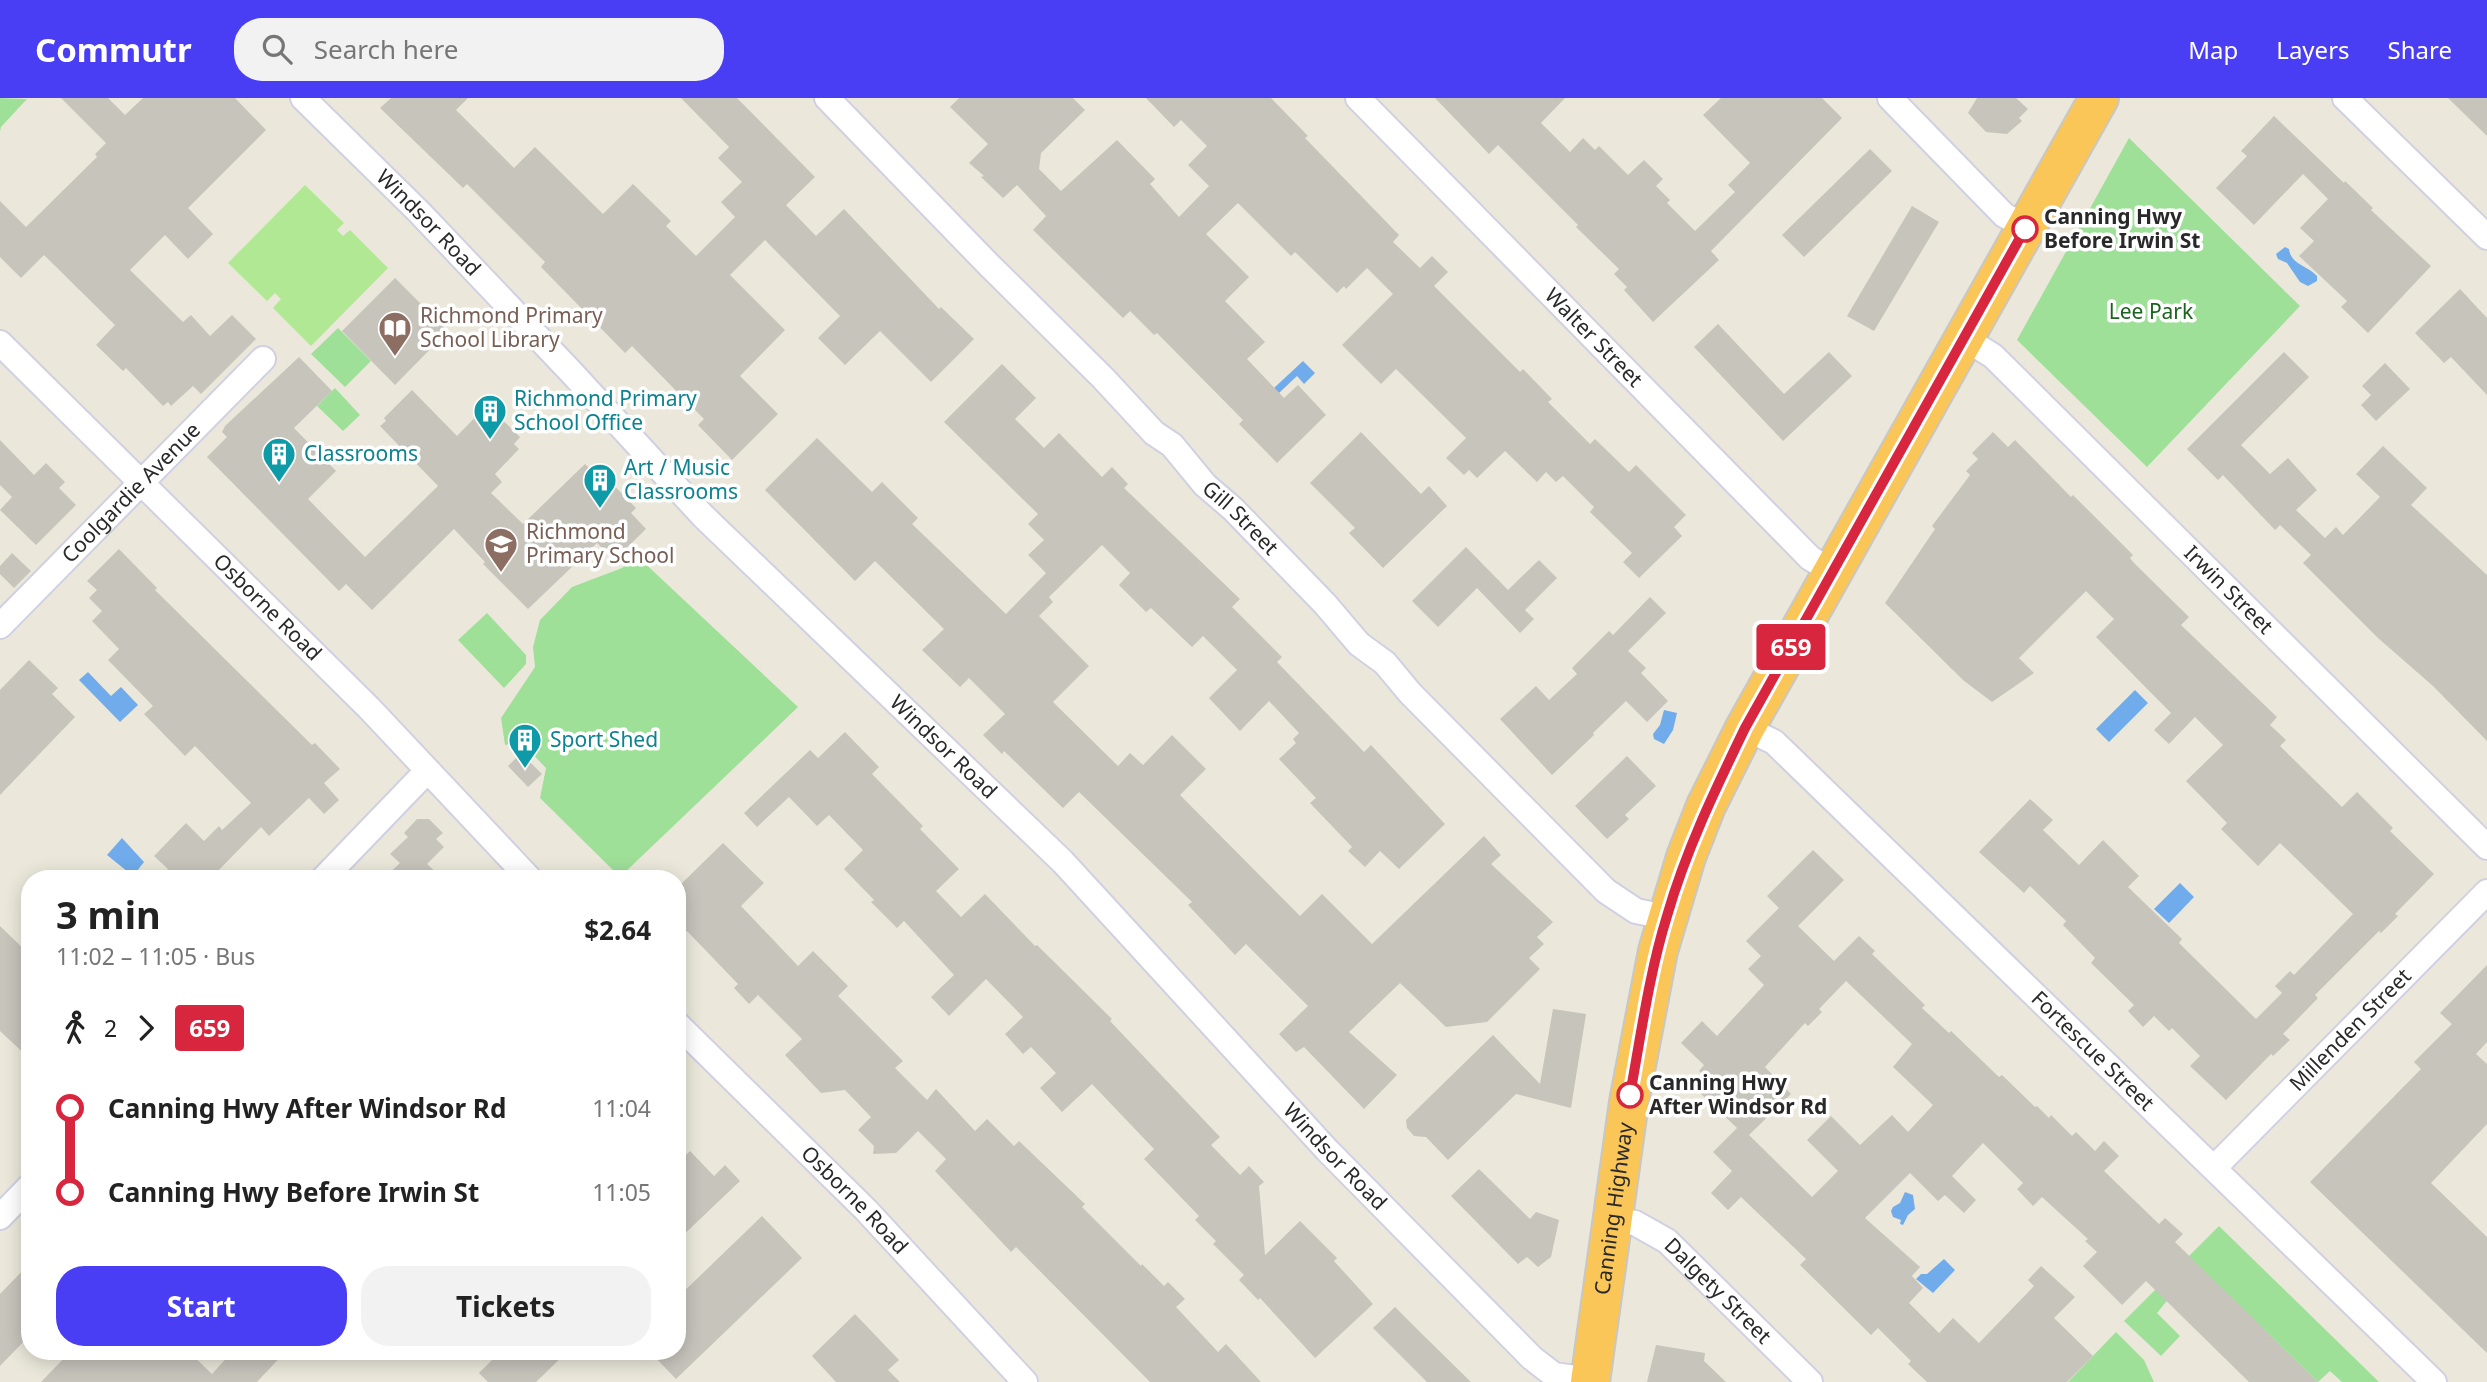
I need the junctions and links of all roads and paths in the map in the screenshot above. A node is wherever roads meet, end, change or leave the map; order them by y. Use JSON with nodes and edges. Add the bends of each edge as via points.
{"nodes":[{"id":1,"x":303,"y":98,"type":"edge"},
{"id":2,"x":827,"y":98,"type":"edge"},
{"id":3,"x":1358,"y":98,"type":"edge"},
{"id":4,"x":1889,"y":98,"type":"edge"},
{"id":5,"x":2099,"y":98,"type":"edge"},
{"id":6,"x":2345,"y":98,"type":"edge"},
{"id":7,"x":2026,"y":227,"type":"junction"},
{"id":8,"x":2487,"y":237,"type":"edge"},
{"id":9,"x":1964,"y":338,"type":"junction"},
{"id":10,"x":0,"y":342,"type":"edge"},
{"id":11,"x":263,"y":359,"type":"dead end"},
{"id":12,"x":142,"y":482,"type":"junction"},
{"id":13,"x":1833,"y":572,"type":"junction"},
{"id":14,"x":0,"y":626,"type":"edge"},
{"id":15,"x":1745,"y":728,"type":"junction"},
{"id":16,"x":427,"y":771,"type":"junction"},
{"id":17,"x":2487,"y":847,"type":"edge"},
{"id":18,"x":332,"y":870,"type":"edge"},
{"id":19,"x":521,"y":870,"type":"edge"},
{"id":20,"x":2487,"y":892,"type":"edge"},
{"id":21,"x":1666,"y":917,"type":"junction"},
{"id":22,"x":686,"y":1033,"type":"edge"},
{"id":23,"x":2214,"y":1168,"type":"junction"},
{"id":24,"x":21,"y":1195,"type":"edge"},
{"id":25,"x":0,"y":1217,"type":"edge"},
{"id":26,"x":1613,"y":1220,"type":"junction"},
{"id":27,"x":1590,"y":1381,"type":"edge"},
{"id":28,"x":1026,"y":1382,"type":"edge"},
{"id":29,"x":1810,"y":1382,"type":"edge"},
{"id":30,"x":2434,"y":1382,"type":"edge"}],
"edges":[{"from":1,"to":27,"type":"street","name":"Windsor Road","via":[[464,260],[703,516],[1063,862],[1327,1150],[1532,1358],[1554,1375]]},
{"from":2,"to":21,"type":"street","name":"Gill Street","via":[[1606,891],[1636,911]]},
{"from":3,"to":13,"type":"street","name":"Walter Street","via":[[1810,558]]},
{"from":4,"to":7,"type":"street","via":[[2004,215]]},
{"from":5,"to":7,"type":"highway","name":"Canning Highway"},
{"from":6,"to":8,"type":"street"},
{"from":7,"to":9,"type":"highway","name":"Canning Highway"},
{"from":9,"to":13,"type":"highway","name":"Canning Highway"},
{"from":9,"to":17,"type":"street","name":"Irwin Street","via":[[1993,356]]},
{"from":10,"to":12,"type":"street","name":"Osborne Road"},
{"from":11,"to":12,"type":"street","name":"Coolgardie Avenue"},
{"from":12,"to":14,"type":"street","name":"Coolgardie Avenue"},
{"from":12,"to":16,"type":"street","name":"Osborne Road"},
{"from":13,"to":15,"type":"highway","name":"Canning Highway"},
{"from":15,"to":21,"type":"highway","name":"Canning Highway","via":[[1706,806]]},
{"from":15,"to":23,"type":"street","name":"Fortescue Street","via":[[1774,743]]},
{"from":16,"to":18,"type":"street"},
{"from":16,"to":19,"type":"street","name":"Osborne Road"},
{"from":20,"to":23,"type":"street","name":"Millenden Street"},
{"from":21,"to":26,"type":"highway","name":"Canning Highway","via":[[1629,1102]]},
{"from":22,"to":28,"type":"street","name":"Osborne Road","via":[[866,1210]]},
{"from":23,"to":30,"type":"street","name":"Fortescue Street"},
{"from":24,"to":25,"type":"street"},
{"from":26,"to":27,"type":"highway","name":"Canning Highway"},
{"from":26,"to":29,"type":"street","name":"Dalgety Street","via":[[1635,1223],[1667,1241]]}]}
